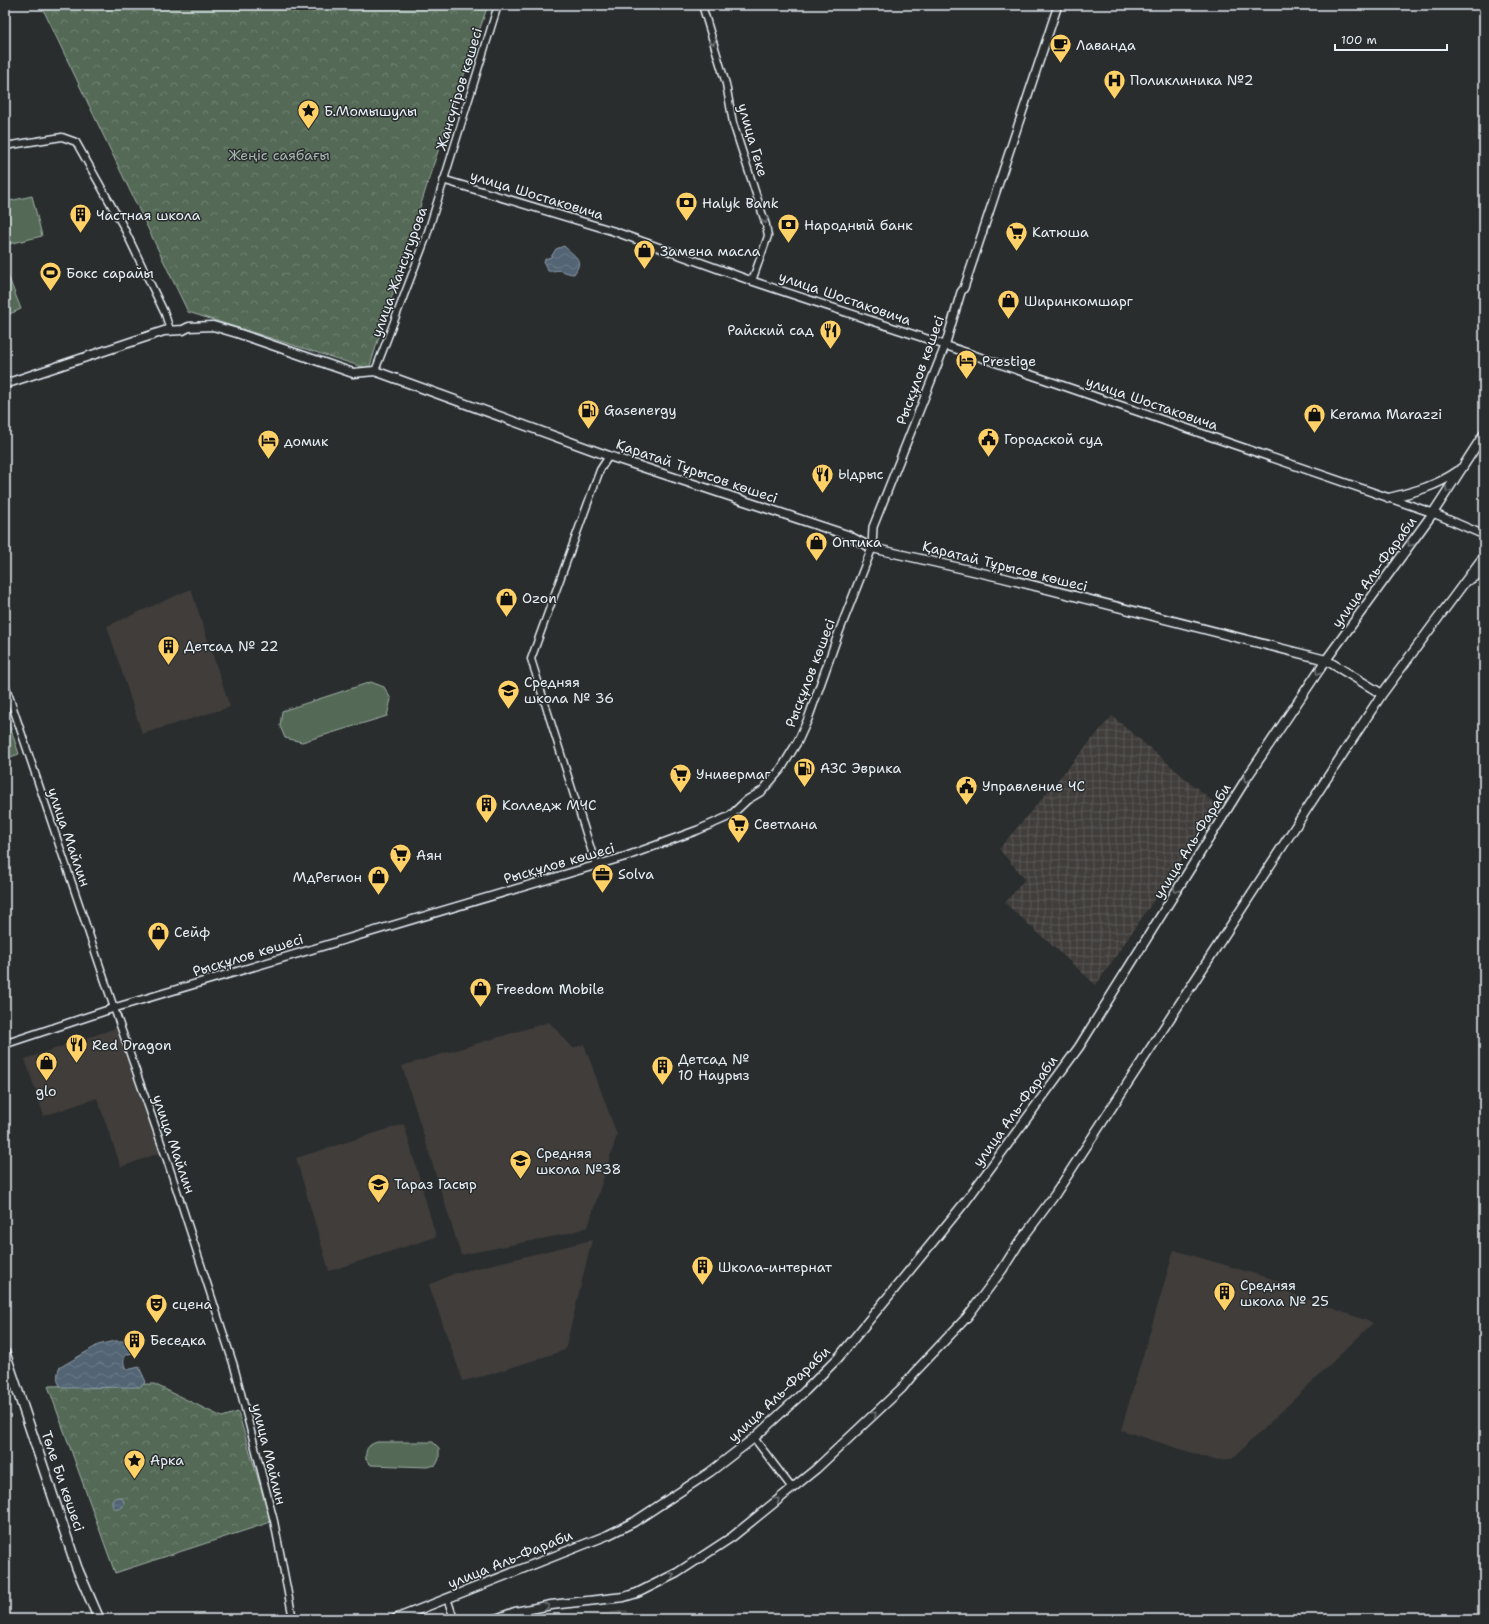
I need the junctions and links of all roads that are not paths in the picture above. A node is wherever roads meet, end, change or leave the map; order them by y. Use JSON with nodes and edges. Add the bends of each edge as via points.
{"nodes":[{"id":1,"x":498,"y":5,"type":"edge"},
{"id":2,"x":702,"y":5,"type":"edge"},
{"id":3,"x":1058,"y":5,"type":"edge"},
{"id":4,"x":5,"y":146,"type":"edge"},
{"id":5,"x":444,"y":180,"type":"junction"},
{"id":6,"x":752,"y":280,"type":"junction"},
{"id":7,"x":170,"y":330,"type":"junction"},
{"id":8,"x":945,"y":346,"type":"junction"},
{"id":9,"x":375,"y":371,"type":"junction"},
{"id":10,"x":5,"y":384,"type":"edge"},
{"id":11,"x":1484,"y":434,"type":"edge"},
{"id":12,"x":609,"y":456,"type":"junction"},
{"id":13,"x":1462,"y":468,"type":"junction"},
{"id":14,"x":1389,"y":498,"type":"junction"},
{"id":15,"x":1434,"y":513,"type":"junction"},
{"id":16,"x":1484,"y":535,"type":"edge"},
{"id":17,"x":872,"y":548,"type":"junction"},
{"id":18,"x":1484,"y":556,"type":"edge"},
{"id":19,"x":1484,"y":571,"type":"edge"},
{"id":20,"x":1462,"y":586,"type":"junction"},
{"id":21,"x":1326,"y":660,"type":"junction"},
{"id":22,"x":5,"y":684,"type":"edge"},
{"id":23,"x":1382,"y":694,"type":"junction"},
{"id":24,"x":596,"y":865,"type":"junction"},
{"id":25,"x":114,"y":1008,"type":"junction"},
{"id":26,"x":5,"y":1044,"type":"edge"},
{"id":27,"x":5,"y":1353,"type":"edge"},
{"id":28,"x":754,"y":1438,"type":"junction"},
{"id":29,"x":792,"y":1488,"type":"junction"},
{"id":30,"x":447,"y":1598,"type":"junction"},
{"id":31,"x":98,"y":1618,"type":"edge"},
{"id":32,"x":293,"y":1619,"type":"edge"},
{"id":33,"x":395,"y":1619,"type":"edge"},
{"id":34,"x":454,"y":1619,"type":"edge"},
{"id":35,"x":496,"y":1619,"type":"edge"}],
"edges":[{"from":1,"to":5,"type":"street","name":"Жансүгіров көшесі"},
{"from":2,"to":6,"type":"street","name":"улица Геке","one_way":true,"via":[[726,84],[733,123],[766,225],[768,236]]},
{"from":3,"to":8,"type":"street","name":"Рысқұлов көшесі"},
{"from":4,"to":7,"type":"street","via":[[62,137],[76,142],[123,226],[165,314]]},
{"from":5,"to":6,"type":"street","name":"улица Шостаковича","via":[[614,232]]},
{"from":5,"to":9,"type":"street","name":"улица Жансугурова","via":[[426,238]]},
{"from":6,"to":8,"type":"street","name":"улица Шостаковича"},
{"from":7,"to":9,"type":"main road","name":"Қаратай Тұрысов көшесі","via":[[213,326],[352,373]]},
{"from":7,"to":10,"type":"main road","name":"Қаратай Тұрысов көшесі"},
{"from":8,"to":14,"type":"street","name":"улица Шостаковича"},
{"from":8,"to":17,"type":"street","name":"Рысқұлов көшесі","via":[[873,527]]},
{"from":9,"to":12,"type":"main road","name":"Қаратай Тұрысов көшесі"},
{"from":11,"to":13,"type":"main road","name":"улица Аль-Фараби"},
{"from":12,"to":17,"type":"main road","name":"Қаратай Тұрысов көшесі","via":[[847,535]]},
{"from":12,"to":24,"type":"street","via":[[600,470],[532,659]]},
{"from":13,"to":14,"type":"main road","via":[[1446,480],[1432,486]]},
{"from":13,"to":15,"type":"main road","name":"улица Аль-Фараби","one_way":true},
{"from":14,"to":15,"type":"street","name":"улица Шостаковича"},
{"from":15,"to":16,"type":"street","name":"улица Шостаковича"},
{"from":15,"to":21,"type":"main road","name":"улица Аль-Фараби","one_way":true},
{"from":17,"to":21,"type":"main road","name":"Қаратай Тұрысов көшесі","via":[[1004,578]]},
{"from":17,"to":24,"type":"street","name":"Рысқұлов көшесі","via":[[808,719],[781,769],[762,791],[747,800],[730,816],[627,856]]},
{"from":18,"to":20,"type":"main road"},
{"from":19,"to":20,"type":"main road"},
{"from":20,"to":23,"type":"main road"},
{"from":21,"to":23,"type":"main road","name":"Қаратай Тұрысов көшесі"},
{"from":21,"to":28,"type":"main road","name":"улица Аль-Фараби","one_way":true,"via":[[1232,801],[1079,1047],[966,1201],[838,1358]]},
{"from":22,"to":25,"type":"street","name":"улица Майлин"},
{"from":29,"to":23,"type":"main road","one_way":true,"via":[[816,1469],[902,1388],[967,1317],[1002,1270],[1054,1196]]},
{"from":24,"to":25,"type":"street","name":"Рысқұлов көшесі"},
{"from":25,"to":26,"type":"street","name":"Рысқұлов көшесі"},
{"from":25,"to":32,"type":"street","name":"улица Майлин","via":[[170,1167],[234,1366],[274,1522]]},
{"from":27,"to":31,"type":"main road","name":"Төле Би көшесі","via":[[77,1568]]},
{"from":28,"to":29,"type":"street"},
{"from":28,"to":30,"type":"main road","name":"улица Аль-Фараби","via":[[710,1472],[634,1522],[608,1535]]},
{"from":35,"to":29,"type":"main road","one_way":true,"via":[[515,1612],[551,1605],[624,1597],[637,1593],[677,1573],[732,1537]]},
{"from":30,"to":33,"type":"main road","name":"улица Аль-Фараби"},
{"from":30,"to":34,"type":"street"}]}
